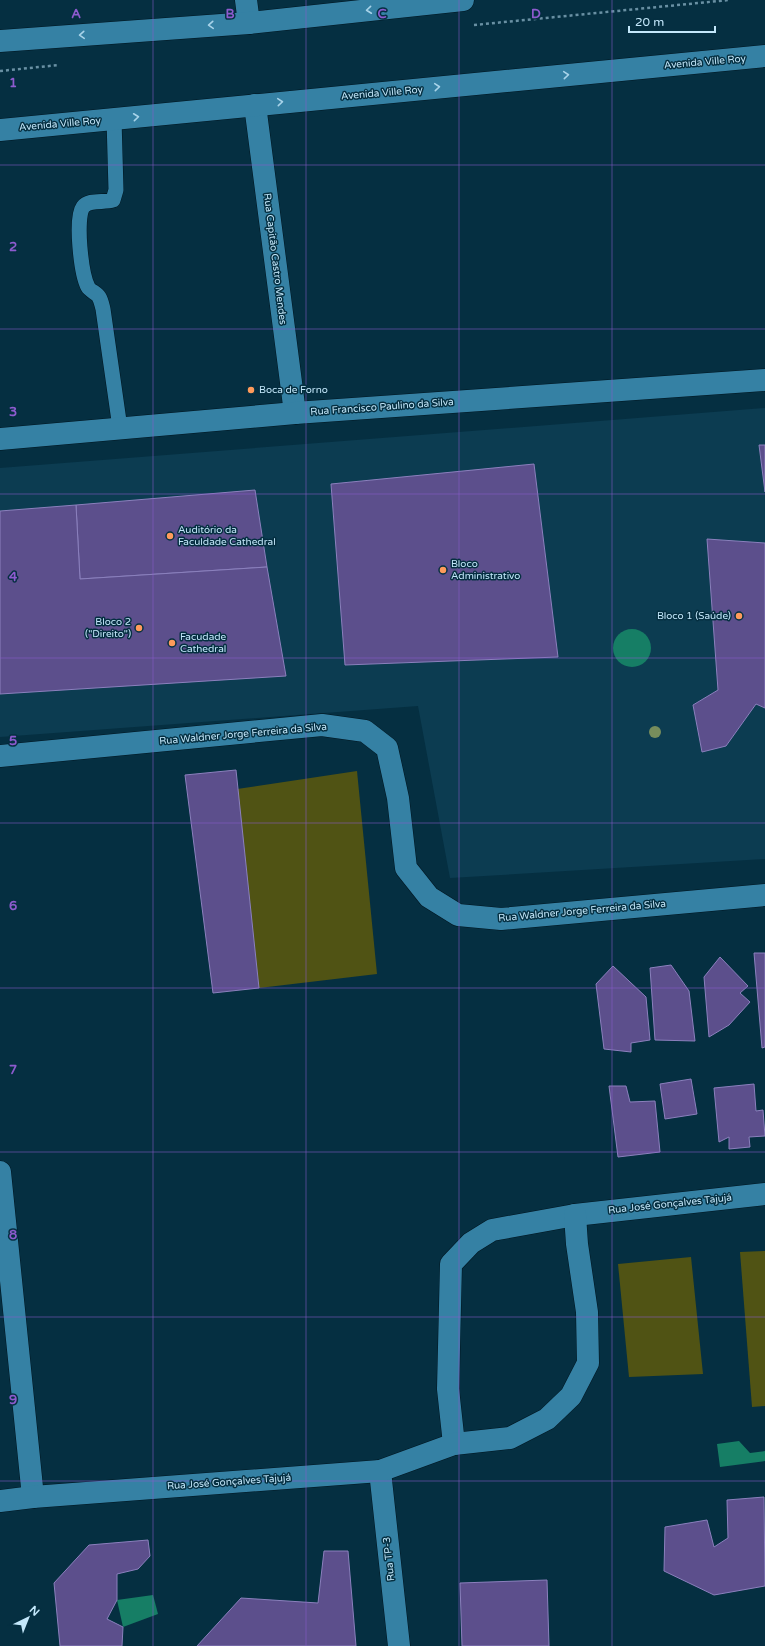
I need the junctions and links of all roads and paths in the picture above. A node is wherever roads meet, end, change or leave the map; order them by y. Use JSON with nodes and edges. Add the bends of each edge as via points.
{"nodes":[{"id":1,"x":246,"y":0,"type":"edge"},
{"id":2,"x":463,"y":0,"type":"edge"},
{"id":3,"x":249,"y":23,"type":"junction"},
{"id":4,"x":0,"y":41,"type":"edge"},
{"id":5,"x":765,"y":56,"type":"edge"},
{"id":6,"x":255,"y":105,"type":"junction"},
{"id":7,"x":114,"y":119,"type":"junction"},
{"id":8,"x":0,"y":130,"type":"edge"},
{"id":9,"x":765,"y":380,"type":"edge"},
{"id":10,"x":296,"y":414,"type":"junction"},
{"id":11,"x":120,"y":428,"type":"junction"},
{"id":12,"x":0,"y":439,"type":"edge"},
{"id":13,"x":0,"y":756,"type":"edge"},
{"id":14,"x":765,"y":895,"type":"edge"},
{"id":15,"x":0,"y":1172,"type":"edge"},
{"id":16,"x":765,"y":1194,"type":"edge"},
{"id":17,"x":575,"y":1215,"type":"junction"},
{"id":18,"x":454,"y":1444,"type":"junction"},
{"id":19,"x":380,"y":1471,"type":"junction"},
{"id":20,"x":33,"y":1497,"type":"junction"},
{"id":21,"x":0,"y":1501,"type":"edge"},
{"id":22,"x":399,"y":1646,"type":"edge"}],
"edges":[{"from":1,"to":3,"type":"street"},
{"from":2,"to":3,"type":"street","one_way":true},
{"from":3,"to":4,"type":"street","one_way":true},
{"from":6,"to":5,"type":"street","name":"Avenida Ville Roy","one_way":true},
{"from":7,"to":6,"type":"street","name":"Avenida Ville Roy","one_way":true},
{"from":6,"to":10,"type":"street","name":"Rua Capitão Castro Mendes"},
{"from":7,"to":8,"type":"street","name":"Avenida Ville Roy"},
{"from":7,"to":11,"type":"lane","via":[[116,190],[113,200],[90,202],[83,207],[79,220],[79,236],[88,287],[99,297],[103,309]]},
{"from":9,"to":10,"type":"street","name":"Rua Francisco Paulino da Silva"},
{"from":10,"to":11,"type":"street","name":"Rua Francisco Paulino da Silva"},
{"from":11,"to":12,"type":"street","name":"Rua Francisco Paulino da Silva"},
{"from":13,"to":14,"type":"street","name":"Rua Waldner Jorge Ferreira da Silva","via":[[322,725],[365,731],[387,748],[398,798],[406,868],[429,897],[458,915],[501,919]]},
{"from":15,"to":20,"type":"street"},
{"from":16,"to":17,"type":"street","name":"Rua José Gonçalves Tajujá"},
{"from":17,"to":18,"type":"street","name":"Rua José Gonçalves Tajujá","via":[[587,1312],[588,1363],[571,1396],[547,1419],[510,1438]]},
{"from":17,"to":18,"type":"street","name":"Rua José Gonçalves Tajujá","via":[[492,1230],[471,1243],[451,1264],[448,1389]]},
{"from":18,"to":19,"type":"street","name":"Rua José Gonçalves Tajujá"},
{"from":19,"to":20,"type":"street","name":"Rua José Gonçalves Tajujá"},
{"from":19,"to":22,"type":"street","name":"Rua TP-3"},
{"from":20,"to":21,"type":"street","name":"Rua José Gonçalves Tajujá"}]}
